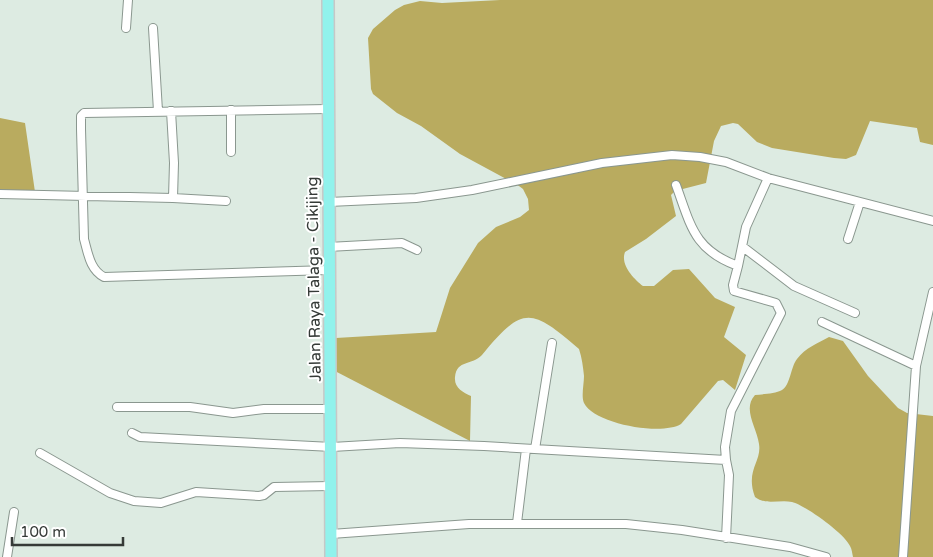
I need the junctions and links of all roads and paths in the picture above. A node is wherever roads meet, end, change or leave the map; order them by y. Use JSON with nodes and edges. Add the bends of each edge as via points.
{"nodes":[{"id":1,"x":128,"y":0,"type":"edge"},
{"id":2,"x":328,"y":0,"type":"edge"},
{"id":3,"x":126,"y":28,"type":"dead end"},
{"id":4,"x":153,"y":28,"type":"dead end"},
{"id":5,"x":328,"y":109,"type":"junction"},
{"id":6,"x":231,"y":110,"type":"junction"},
{"id":7,"x":158,"y":111,"type":"junction"},
{"id":8,"x":171,"y":111,"type":"junction"},
{"id":9,"x":231,"y":152,"type":"dead end"},
{"id":10,"x":768,"y":178,"type":"junction"},
{"id":11,"x":676,"y":185,"type":"dead end"},
{"id":12,"x":0,"y":194,"type":"edge"},
{"id":13,"x":83,"y":196,"type":"junction"},
{"id":14,"x":174,"y":198,"type":"junction"},
{"id":15,"x":226,"y":201,"type":"dead end"},
{"id":16,"x":329,"y":202,"type":"junction"},
{"id":17,"x":860,"y":202,"type":"junction"},
{"id":18,"x":933,"y":220,"type":"edge"},
{"id":19,"x":848,"y":239,"type":"dead end"},
{"id":20,"x":328,"y":247,"type":"junction"},
{"id":21,"x":743,"y":247,"type":"junction"},
{"id":22,"x":417,"y":250,"type":"dead end"},
{"id":23,"x":738,"y":266,"type":"junction"},
{"id":24,"x":329,"y":270,"type":"junction"},
{"id":25,"x":933,"y":292,"type":"edge"},
{"id":26,"x":855,"y":313,"type":"dead end"},
{"id":27,"x":822,"y":322,"type":"dead end"},
{"id":28,"x":552,"y":343,"type":"dead end"},
{"id":29,"x":916,"y":366,"type":"junction"},
{"id":30,"x":117,"y":407,"type":"dead end"},
{"id":31,"x":332,"y":409,"type":"junction"},
{"id":32,"x":132,"y":433,"type":"dead end"},
{"id":33,"x":332,"y":447,"type":"junction"},
{"id":34,"x":526,"y":449,"type":"junction"},
{"id":35,"x":535,"y":449,"type":"junction"},
{"id":36,"x":40,"y":453,"type":"dead end"},
{"id":37,"x":726,"y":460,"type":"junction"},
{"id":38,"x":331,"y":486,"type":"junction"},
{"id":39,"x":14,"y":512,"type":"dead end"},
{"id":40,"x":517,"y":523,"type":"junction"},
{"id":41,"x":331,"y":534,"type":"junction"},
{"id":42,"x":726,"y":538,"type":"junction"},
{"id":43,"x":814,"y":555,"type":"edge"},
{"id":44,"x":7,"y":557,"type":"edge"},
{"id":45,"x":331,"y":557,"type":"edge"},
{"id":46,"x":826,"y":557,"type":"edge"},
{"id":47,"x":903,"y":557,"type":"edge"}],
"edges":[{"from":1,"to":3,"type":"street"},
{"from":2,"to":5,"type":"main road","name":"Jalan Raya Talaga - Cikijing"},
{"from":4,"to":7,"type":"street"},
{"from":5,"to":6,"type":"street"},
{"from":5,"to":16,"type":"main road","name":"Jalan Raya Talaga - Cikijing"},
{"from":6,"to":8,"type":"street"},
{"from":6,"to":9,"type":"street"},
{"from":7,"to":8,"type":"street"},
{"from":7,"to":13,"type":"street","via":[[82,114]]},
{"from":8,"to":14,"type":"street"},
{"from":10,"to":16,"type":"street","via":[[726,162],[672,155],[602,163],[416,198]]},
{"from":10,"to":17,"type":"street"},
{"from":10,"to":21,"type":"street","via":[[746,228]]},
{"from":11,"to":23,"type":"street","via":[[696,235],[705,248],[714,256]]},
{"from":12,"to":13,"type":"street"},
{"from":13,"to":14,"type":"street"},
{"from":13,"to":24,"type":"street","via":[[84,239],[94,269],[104,277]]},
{"from":14,"to":15,"type":"street"},
{"from":16,"to":20,"type":"main road","name":"Jalan Raya Talaga - Cikijing"},
{"from":17,"to":18,"type":"street"},
{"from":17,"to":19,"type":"street"},
{"from":20,"to":22,"type":"street","via":[[402,243]]},
{"from":20,"to":24,"type":"main road","name":"Jalan Raya Talaga - Cikijing"},
{"from":21,"to":23,"type":"street"},
{"from":21,"to":26,"type":"street","via":[[794,286]]},
{"from":23,"to":37,"type":"street","via":[[732,285],[734,291],[776,303],[781,312],[731,411]]},
{"from":24,"to":31,"type":"main road","name":"Jalan Raya Talaga - Cikijing"},
{"from":25,"to":29,"type":"street"},
{"from":27,"to":29,"type":"street"},
{"from":28,"to":35,"type":"street"},
{"from":29,"to":47,"type":"street"},
{"from":30,"to":31,"type":"street","via":[[190,406],[234,413]]},
{"from":31,"to":33,"type":"main road","name":"Jalan Raya Talaga - Cikijing"},
{"from":32,"to":33,"type":"street","via":[[140,438]]},
{"from":33,"to":34,"type":"street","via":[[400,443]]},
{"from":33,"to":38,"type":"main road","name":"Jalan Raya Talaga - Cikijing"},
{"from":34,"to":35,"type":"street"},
{"from":34,"to":40,"type":"street"},
{"from":35,"to":37,"type":"street"},
{"from":36,"to":38,"type":"street","via":[[110,493],[142,502],[161,502],[196,492],[259,496],[274,487]]},
{"from":37,"to":42,"type":"street"},
{"from":38,"to":41,"type":"main road","name":"Jalan Raya Talaga - Cikijing"},
{"from":39,"to":44,"type":"street"},
{"from":40,"to":41,"type":"street"},
{"from":40,"to":42,"type":"street","via":[[626,524]]},
{"from":41,"to":45,"type":"main road","name":"Jalan Raya Talaga - Cikijing"},
{"from":42,"to":43,"type":"street","via":[[790,547]]},
{"from":43,"to":46,"type":"street"}]}
